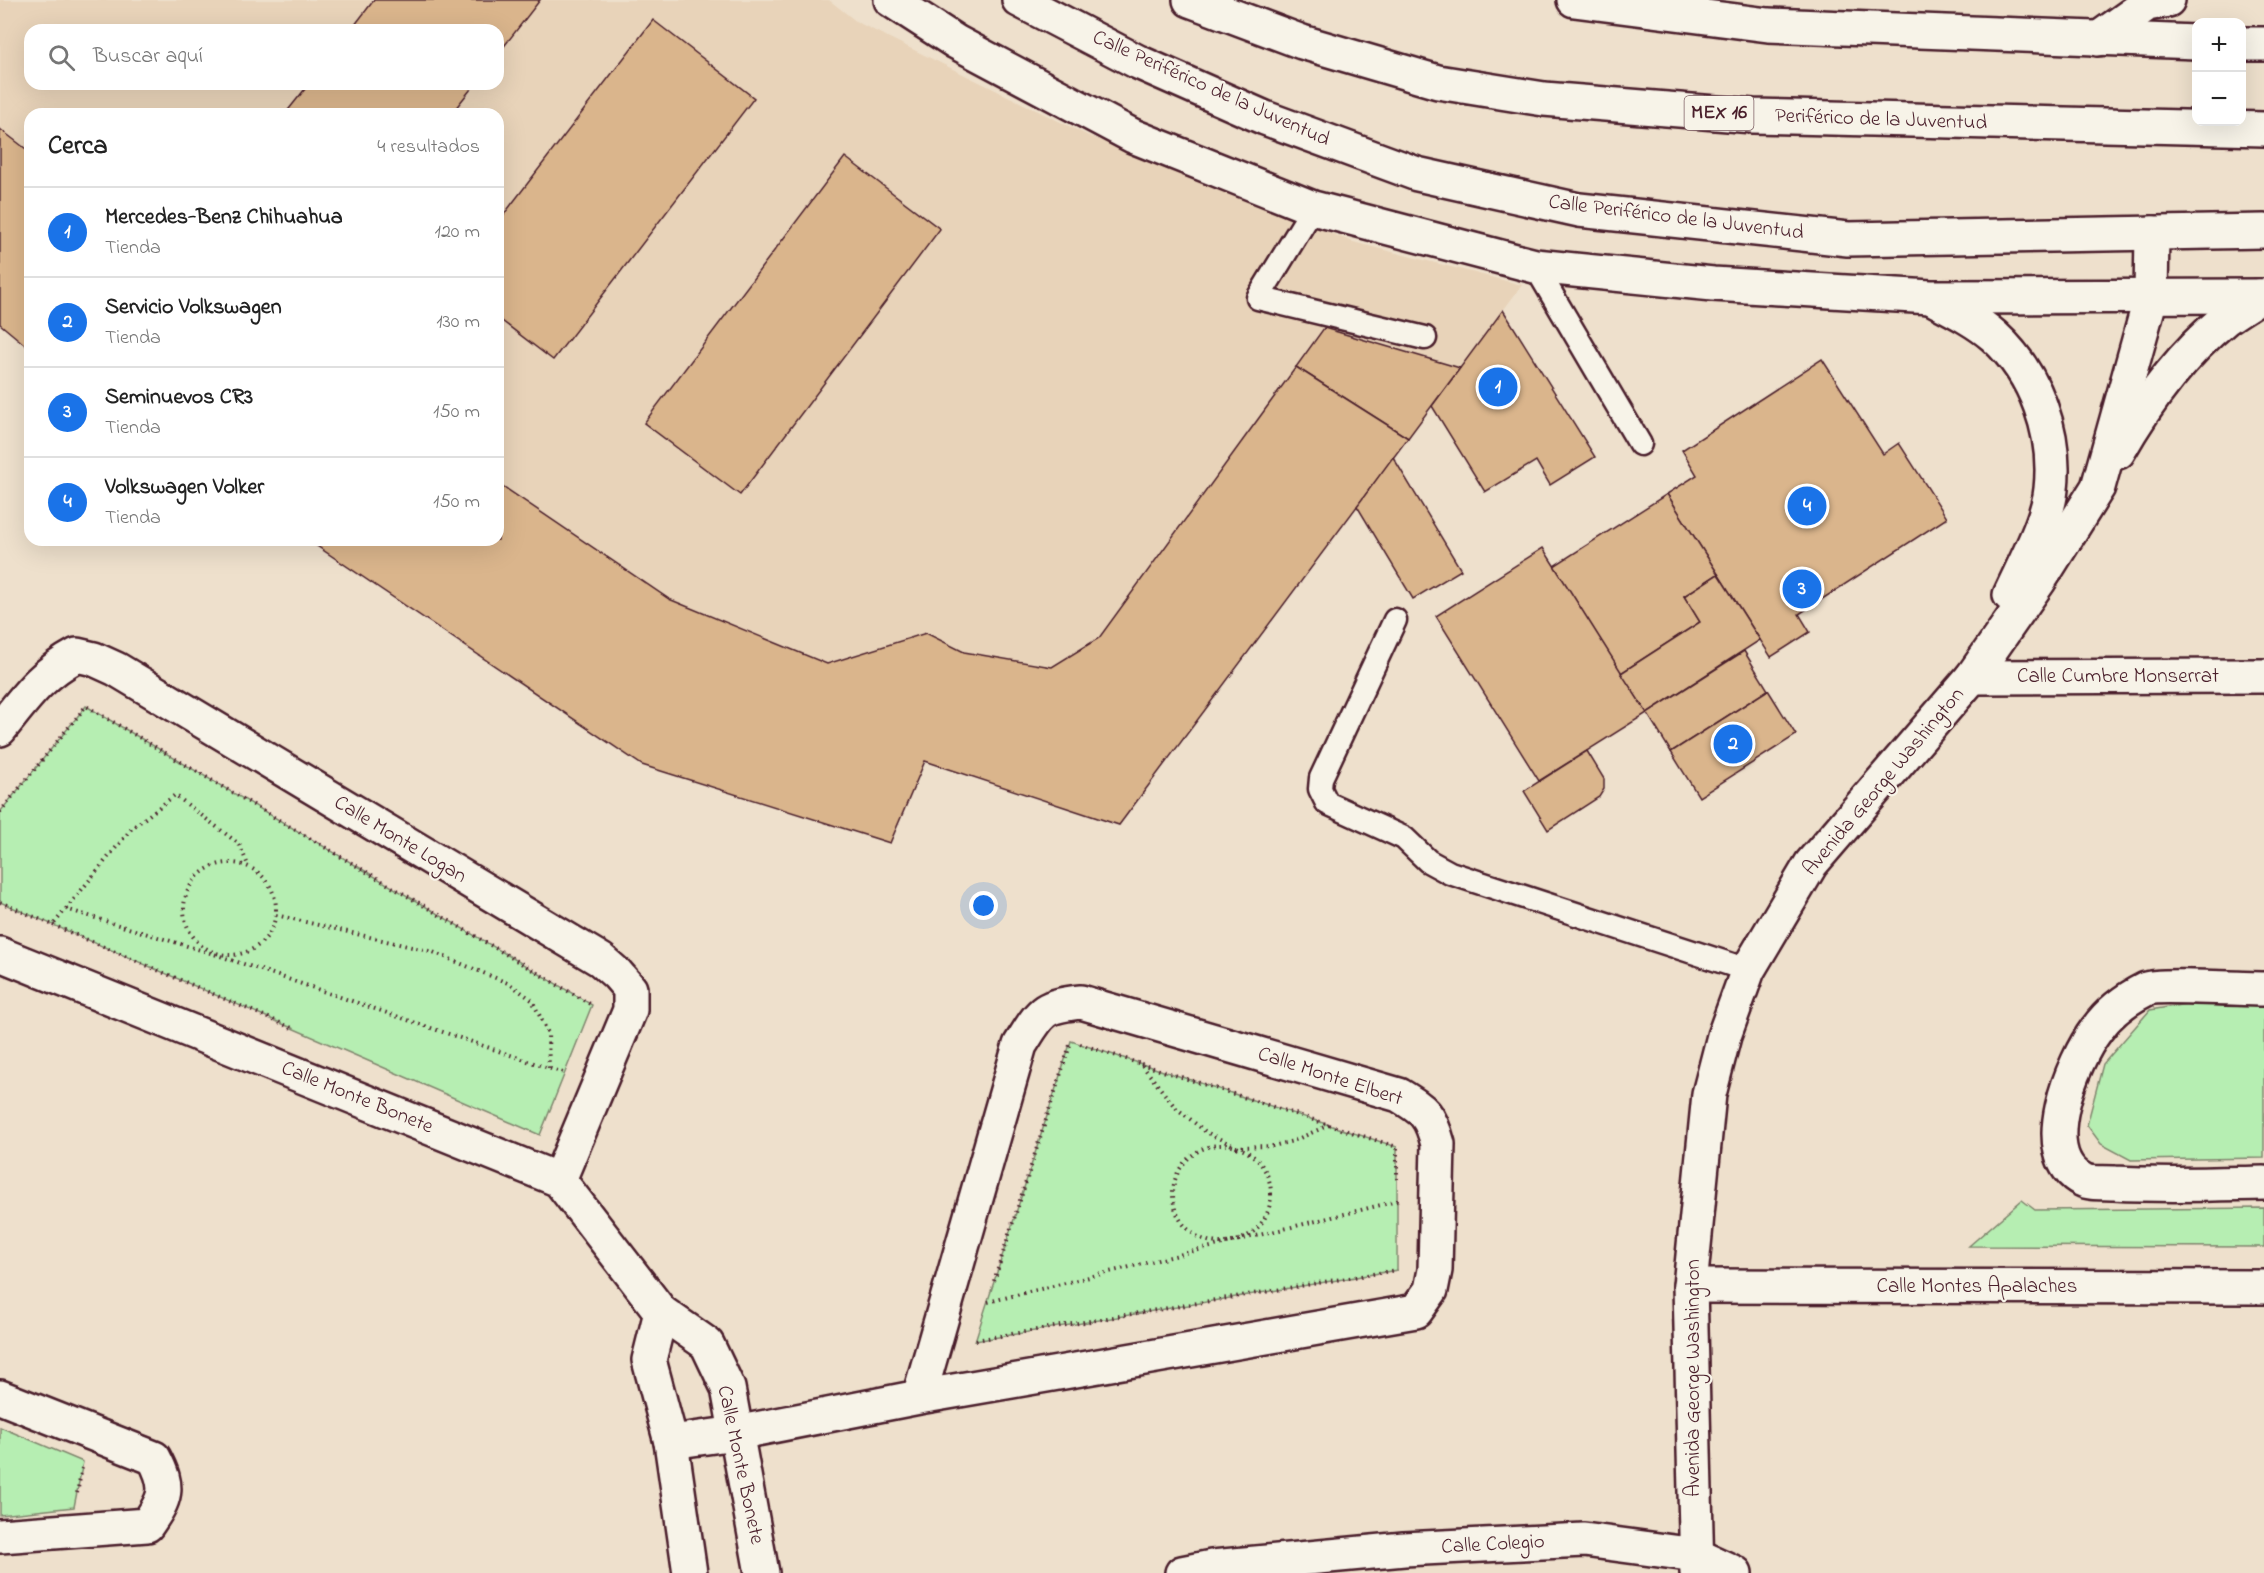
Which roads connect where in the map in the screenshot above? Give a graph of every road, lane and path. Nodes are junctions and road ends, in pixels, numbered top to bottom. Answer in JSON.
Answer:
{"nodes":[{"id":1,"x":891,"y":0,"type":"edge"},
{"id":2,"x":1019,"y":0,"type":"edge"},
{"id":3,"x":1190,"y":0,"type":"edge"},
{"id":4,"x":1574,"y":0,"type":"edge"},
{"id":5,"x":2168,"y":0,"type":"edge"},
{"id":6,"x":2098,"y":39,"type":"junction"},
{"id":7,"x":2192,"y":42,"type":"edge"},
{"id":8,"x":2246,"y":44,"type":"edge"},
{"id":9,"x":2264,"y":44,"type":"edge"},
{"id":10,"x":2264,"y":129,"type":"edge"},
{"id":11,"x":1313,"y":208,"type":"junction"},
{"id":12,"x":2264,"y":231,"type":"edge"},
{"id":13,"x":2152,"y":233,"type":"junction"},
{"id":14,"x":1535,"y":266,"type":"junction"},
{"id":15,"x":2262,"y":296,"type":"edge"},
{"id":16,"x":1931,"y":297,"type":"junction"},
{"id":17,"x":2151,"y":297,"type":"junction"},
{"id":18,"x":1425,"y":338,"type":"dead end"},
{"id":19,"x":1640,"y":444,"type":"dead end"},
{"id":20,"x":2098,"y":487,"type":"junction"},
{"id":21,"x":1395,"y":621,"type":"dead end"},
{"id":22,"x":2264,"y":676,"type":"edge"},
{"id":23,"x":1972,"y":677,"type":"junction"},
{"id":24,"x":0,"y":729,"type":"edge"},
{"id":25,"x":0,"y":812,"type":"edge"},
{"id":26,"x":248,"y":866,"type":"junction"},
{"id":27,"x":0,"y":902,"type":"edge"},
{"id":28,"x":66,"y":909,"type":"junction"},
{"id":29,"x":276,"y":915,"type":"junction"},
{"id":30,"x":53,"y":925,"type":"junction"},
{"id":31,"x":0,"y":954,"type":"edge"},
{"id":32,"x":217,"y":955,"type":"junction"},
{"id":33,"x":1748,"y":970,"type":"junction"},
{"id":34,"x":2264,"y":989,"type":"edge"},
{"id":35,"x":588,"y":1015,"type":"dead end"},
{"id":36,"x":302,"y":1032,"type":"dead end"},
{"id":37,"x":568,"y":1064,"type":"dead end"},
{"id":38,"x":1141,"y":1064,"type":"junction"},
{"id":39,"x":549,"y":1069,"type":"junction"},
{"id":40,"x":564,"y":1074,"type":"junction"},
{"id":41,"x":560,"y":1084,"type":"dead end"},
{"id":42,"x":1329,"y":1125,"type":"junction"},
{"id":43,"x":1236,"y":1147,"type":"junction"},
{"id":44,"x":559,"y":1180,"type":"junction"},
{"id":45,"x":2264,"y":1183,"type":"edge"},
{"id":46,"x":1397,"y":1201,"type":"junction"},
{"id":47,"x":1397,"y":1212,"type":"dead end"},
{"id":48,"x":1397,"y":1258,"type":"dead end"},
{"id":49,"x":1690,"y":1286,"type":"junction"},
{"id":50,"x":2264,"y":1287,"type":"edge"},
{"id":51,"x":988,"y":1302,"type":"junction"},
{"id":52,"x":661,"y":1312,"type":"junction"},
{"id":53,"x":985,"y":1312,"type":"dead end"},
{"id":54,"x":978,"y":1331,"type":"dead end"},
{"id":55,"x":918,"y":1396,"type":"junction"},
{"id":56,"x":0,"y":1397,"type":"edge"},
{"id":57,"x":736,"y":1433,"type":"junction"},
{"id":58,"x":671,"y":1442,"type":"junction"},
{"id":59,"x":0,"y":1536,"type":"edge"},
{"id":60,"x":1696,"y":1564,"type":"edge"},
{"id":61,"x":690,"y":1573,"type":"edge"},
{"id":62,"x":762,"y":1573,"type":"edge"},
{"id":63,"x":1182,"y":1573,"type":"edge"},
{"id":64,"x":1736,"y":1573,"type":"edge"}],
"edges":[{"from":1,"to":11,"type":"main road"},
{"from":2,"to":13,"type":"main road","name":"Calle Periférico de la Juventud"},
{"from":3,"to":10,"type":"main road","name":"Periférico de la Juventud","number":"MEX 16"},
{"from":4,"to":6,"type":"main road"},
{"from":5,"to":6,"type":"main road"},
{"from":6,"to":7,"type":"main road"},
{"from":8,"to":9,"type":"main road"},
{"from":11,"to":14,"type":"main road"},
{"from":11,"to":18,"type":"lane"},
{"from":12,"to":13,"type":"main road","name":"Calle Periférico de la Juventud"},
{"from":13,"to":17,"type":"main road","name":"Avenida George Washington"},
{"from":14,"to":16,"type":"main road"},
{"from":14,"to":19,"type":"lane"},
{"from":15,"to":17,"type":"main road"},
{"from":15,"to":20,"type":"main road"},
{"from":16,"to":17,"type":"main road"},
{"from":16,"to":23,"type":"main road"},
{"from":17,"to":20,"type":"main road","name":"Avenida George Washington"},
{"from":20,"to":23,"type":"main road","name":"Avenida George Washington"},
{"from":21,"to":33,"type":"lane"},
{"from":22,"to":23,"type":"main road","name":"Calle Cumbre Monserrat"},
{"from":23,"to":33,"type":"main road","name":"Avenida George Washington"},
{"from":24,"to":44,"type":"main road","name":"Calle Monte Logan"},
{"from":25,"to":35,"type":"path"},
{"from":26,"to":28,"type":"path"},
{"from":26,"to":29,"type":"path"},
{"from":26,"to":32,"type":"path"},
{"from":27,"to":30,"type":"path"},
{"from":28,"to":30,"type":"path"},
{"from":28,"to":32,"type":"path"},
{"from":29,"to":32,"type":"path"},
{"from":29,"to":39,"type":"path"},
{"from":30,"to":36,"type":"path"},
{"from":31,"to":44,"type":"main road","name":"Calle Monte Bonete"},
{"from":32,"to":39,"type":"path"},
{"from":33,"to":49,"type":"main road","name":"Avenida George Washington"},
{"from":34,"to":45,"type":"main road"},
{"from":37,"to":40,"type":"path"},
{"from":38,"to":42,"type":"path"},
{"from":38,"to":43,"type":"path"},
{"from":38,"to":51,"type":"path"},
{"from":39,"to":40,"type":"path"},
{"from":40,"to":41,"type":"path"},
{"from":42,"to":43,"type":"path"},
{"from":42,"to":46,"type":"path"},
{"from":43,"to":43,"type":"path"},
{"from":44,"to":52,"type":"main road","name":"Calle Monte Bonete"},
{"from":46,"to":47,"type":"path"},
{"from":46,"to":51,"type":"path"},
{"from":48,"to":54,"type":"path"},
{"from":49,"to":50,"type":"main road","name":"Calle Montes Apalaches"},
{"from":49,"to":60,"type":"main road","name":"Avenida George Washington"},
{"from":51,"to":53,"type":"path"},
{"from":52,"to":57,"type":"main road","name":"Calle Monte Bonete"},
{"from":52,"to":58,"type":"main road"},
{"from":55,"to":55,"type":"main road","name":"Calle Monte Elbert"},
{"from":55,"to":57,"type":"main road","name":"Calle Monte Elbert"},
{"from":56,"to":59,"type":"main road"},
{"from":57,"to":58,"type":"main road","name":"Calle Monte Elbert"},
{"from":57,"to":62,"type":"main road","name":"Calle Monte Bonete"},
{"from":58,"to":61,"type":"main road"},
{"from":60,"to":63,"type":"main road","name":"Calle Colegio"},
{"from":60,"to":64,"type":"main road","name":"Calle Colegio"}]}
